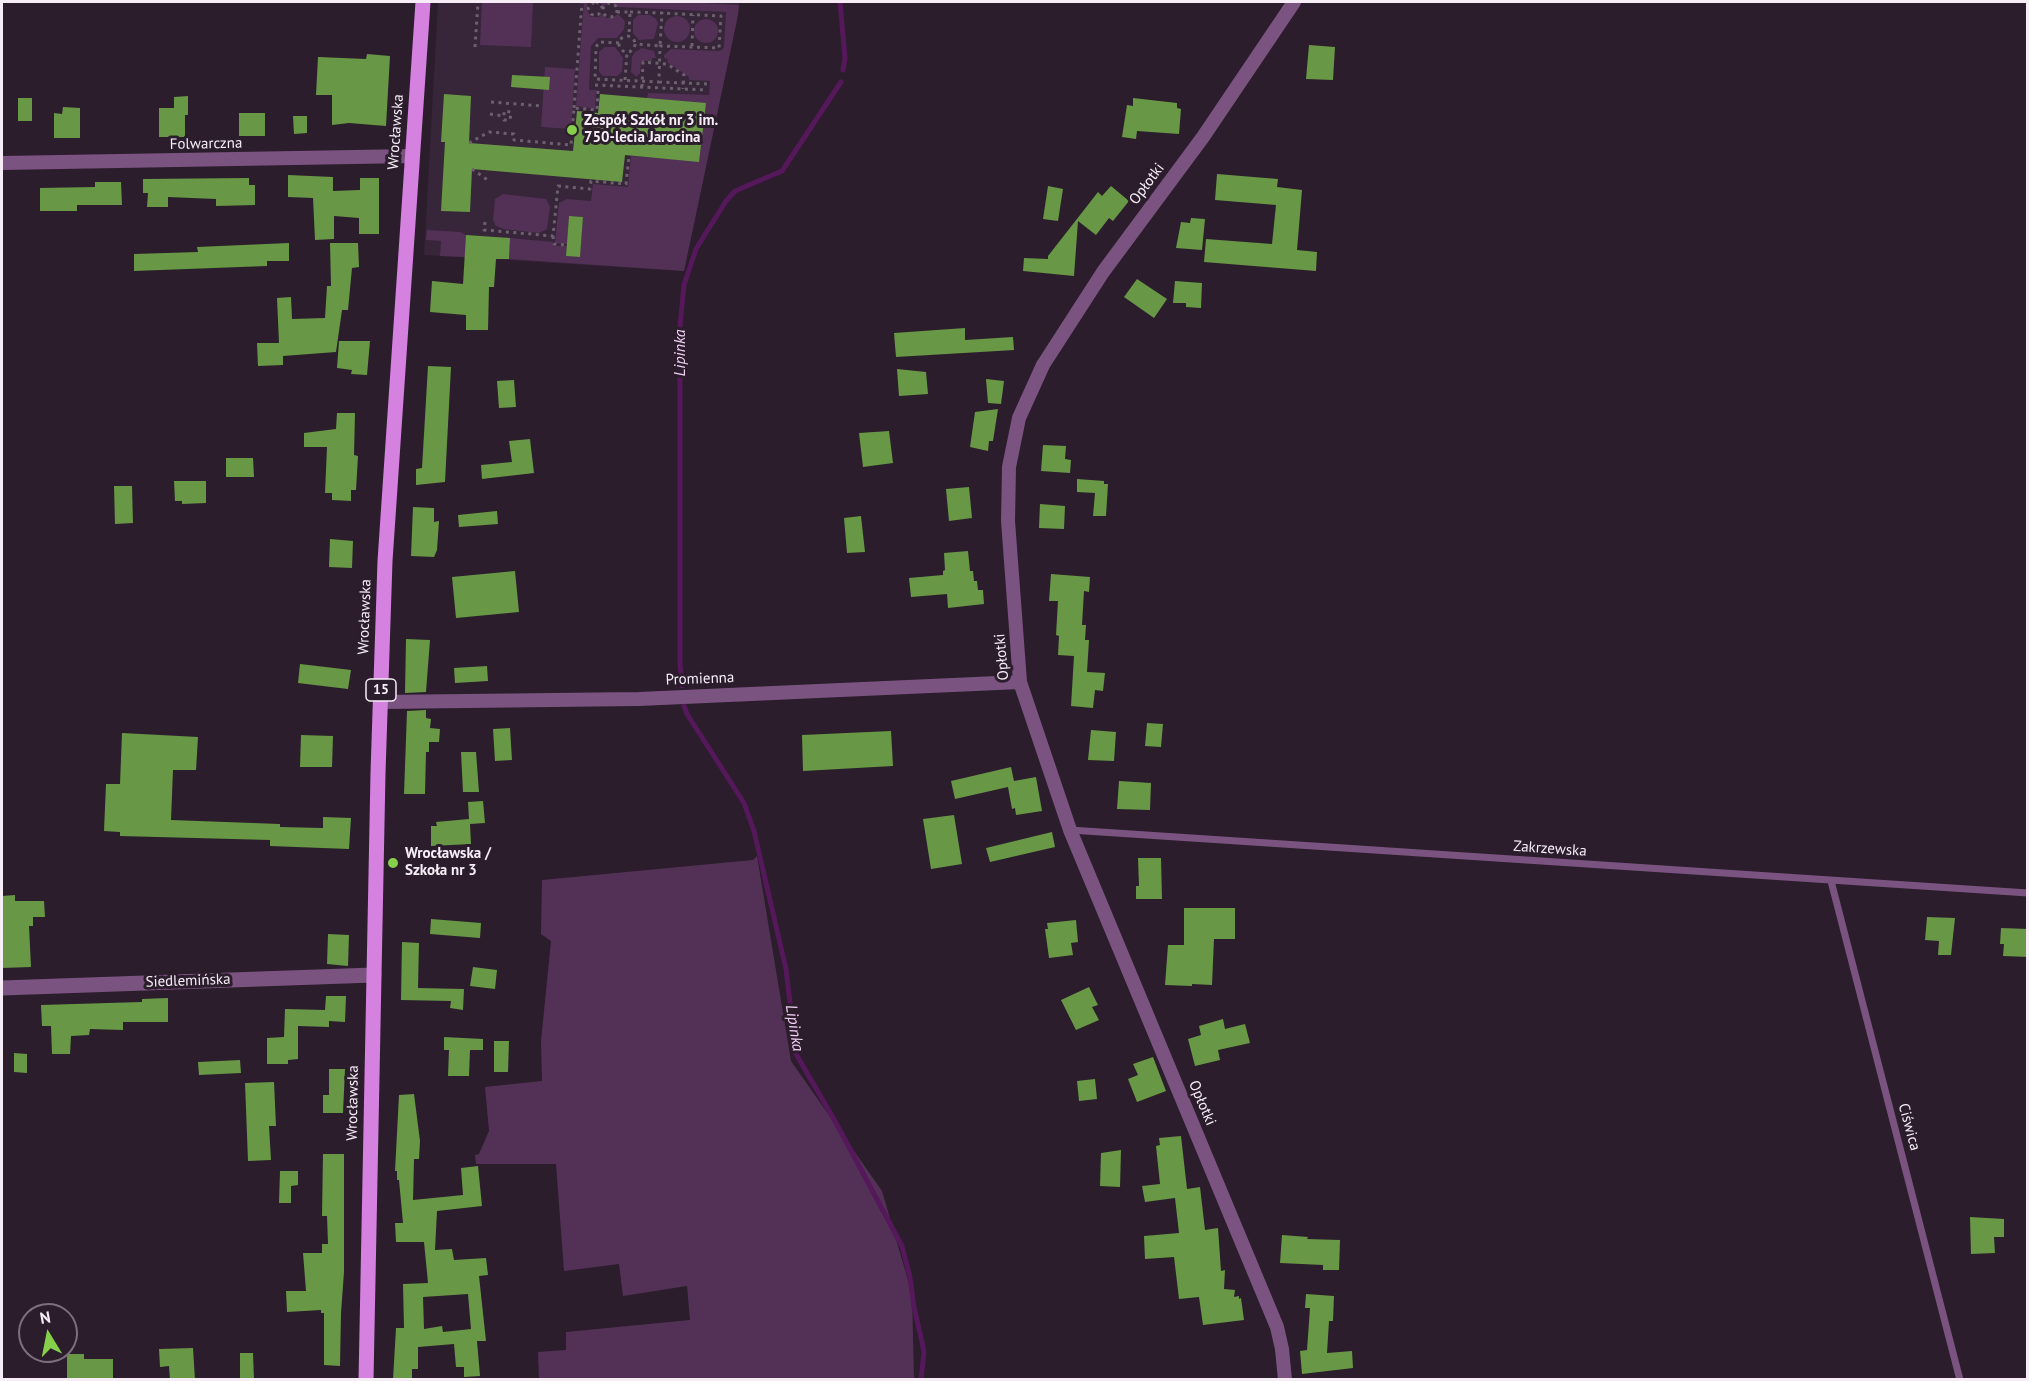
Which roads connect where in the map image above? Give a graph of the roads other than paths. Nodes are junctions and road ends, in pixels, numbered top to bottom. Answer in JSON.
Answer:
{"nodes":[{"id":1,"x":423,"y":2,"type":"edge"},
{"id":2,"x":1294,"y":2,"type":"edge"},
{"id":3,"x":412,"y":156,"type":"junction"},
{"id":4,"x":2,"y":163,"type":"edge"},
{"id":5,"x":1020,"y":682,"type":"junction"},
{"id":6,"x":380,"y":702,"type":"junction"},
{"id":7,"x":1070,"y":830,"type":"junction"},
{"id":8,"x":1831,"y":881,"type":"junction"},
{"id":9,"x":2028,"y":893,"type":"edge"},
{"id":10,"x":374,"y":975,"type":"junction"},
{"id":11,"x":2,"y":988,"type":"edge"},
{"id":12,"x":366,"y":1380,"type":"edge"},
{"id":13,"x":1285,"y":1380,"type":"edge"},
{"id":14,"x":1960,"y":1380,"type":"edge"}],
"edges":[{"from":1,"to":3,"type":"main road","name":"Wrocławska","number":"15"},
{"from":2,"to":5,"type":"street","name":"Opłotki"},
{"from":3,"to":4,"type":"street","name":"Folwarczna"},
{"from":3,"to":6,"type":"main road","name":"Wrocławska","number":"15"},
{"from":5,"to":6,"type":"street","name":"Promienna"},
{"from":5,"to":7,"type":"street","name":"Opłotki"},
{"from":6,"to":10,"type":"main road","name":"Wrocławska","number":"15"},
{"from":7,"to":8,"type":"lane","name":"Zakrzewska"},
{"from":7,"to":13,"type":"street","name":"Opłotki"},
{"from":8,"to":9,"type":"lane","name":"Zakrzewska"},
{"from":8,"to":14,"type":"lane","name":"Ciświca"},
{"from":10,"to":11,"type":"street","name":"Siedlemińska"},
{"from":10,"to":12,"type":"main road","name":"Wrocławska","number":"15"}]}
